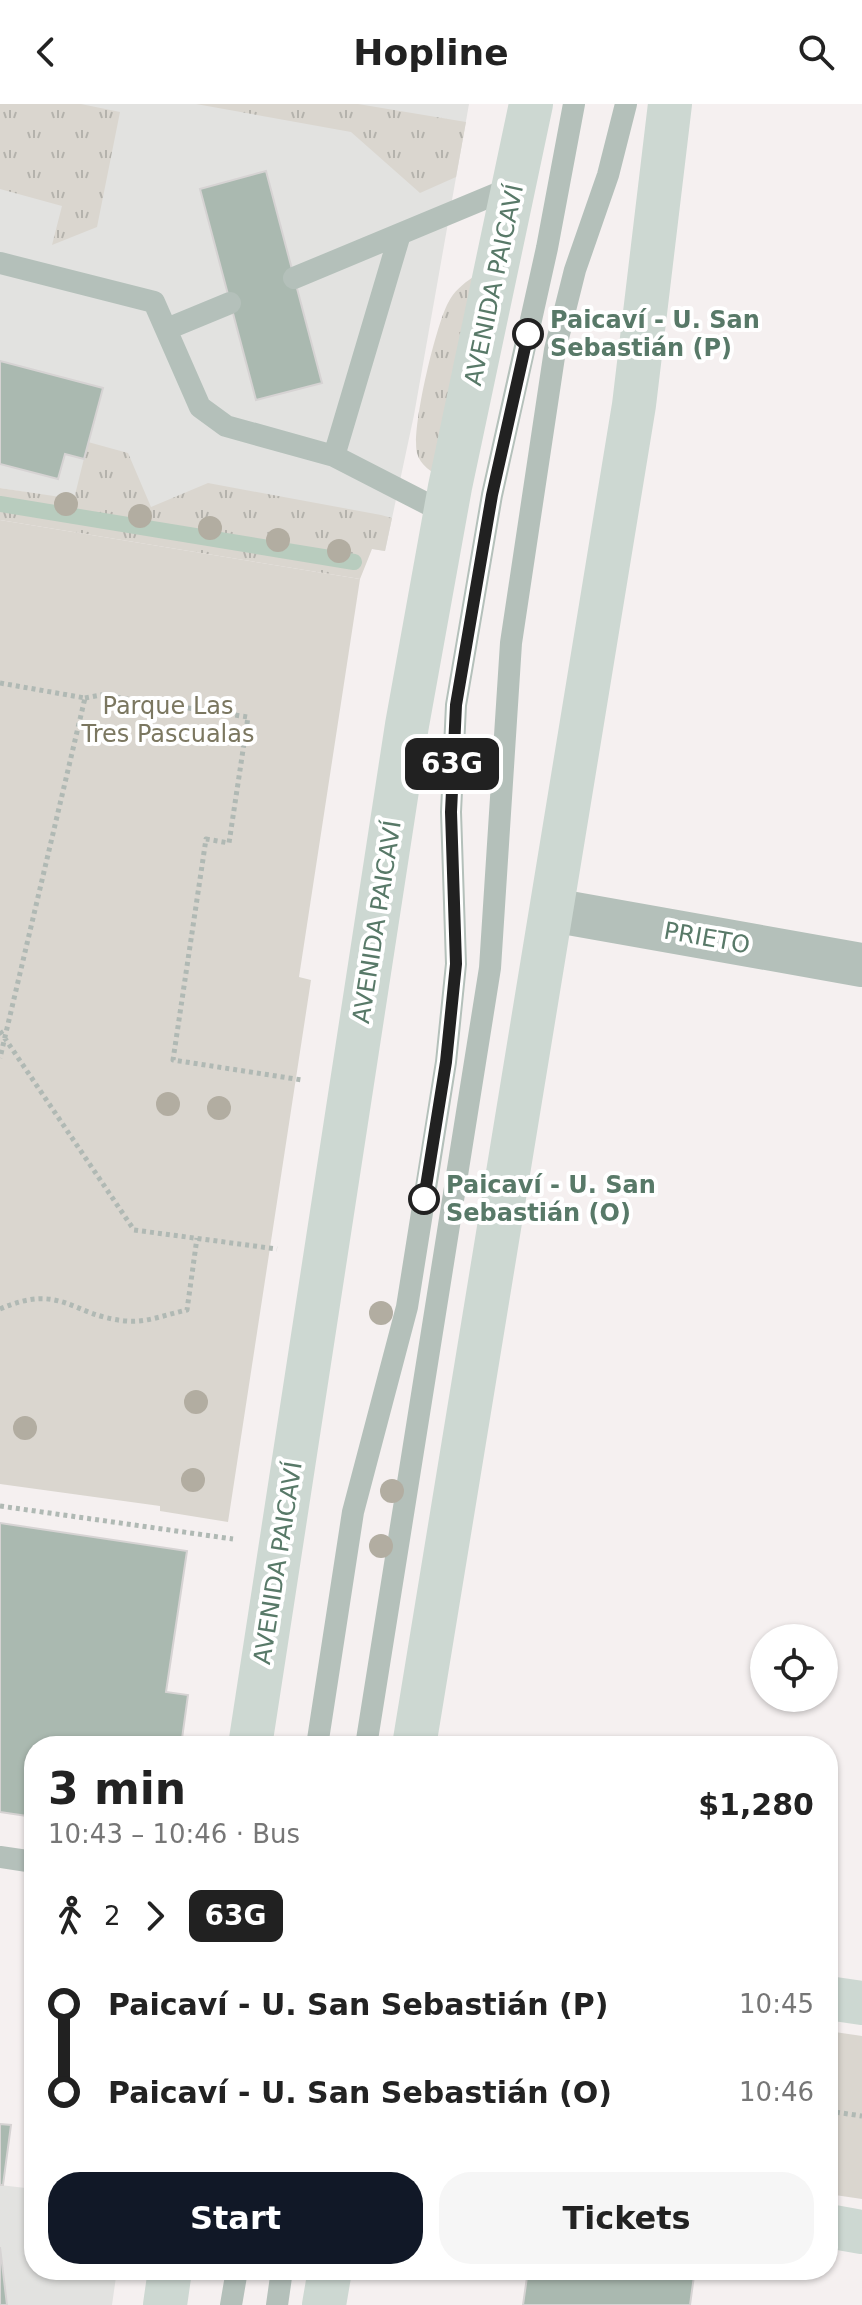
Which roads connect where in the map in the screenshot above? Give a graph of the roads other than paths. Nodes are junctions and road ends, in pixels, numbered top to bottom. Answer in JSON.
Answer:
{"nodes":[{"id":1,"x":531,"y":104,"type":"edge"},
{"id":2,"x":574,"y":104,"type":"edge"},
{"id":3,"x":626,"y":104,"type":"edge"},
{"id":4,"x":670,"y":104,"type":"edge"},
{"id":5,"x":516,"y":185,"type":"junction"},
{"id":6,"x":400,"y":234,"type":"junction"},
{"id":7,"x":0,"y":263,"type":"edge"},
{"id":8,"x":294,"y":278,"type":"dead end"},
{"id":9,"x":230,"y":303,"type":"dead end"},
{"id":10,"x":167,"y":329,"type":"junction"},
{"id":11,"x":334,"y":456,"type":"junction"},
{"id":12,"x":445,"y":513,"type":"junction"},
{"id":13,"x":552,"y":910,"type":"junction"},
{"id":14,"x":862,"y":965,"type":"edge"},
{"id":15,"x":252,"y":1736,"type":"edge"},
{"id":16,"x":319,"y":1736,"type":"edge"},
{"id":17,"x":368,"y":1736,"type":"edge"},
{"id":18,"x":416,"y":1736,"type":"edge"},
{"id":19,"x":0,"y":1857,"type":"edge"},
{"id":20,"x":24,"y":1861,"type":"edge"},
{"id":21,"x":838,"y":1999,"type":"edge"},
{"id":22,"x":862,"y":2003,"type":"edge"},
{"id":23,"x":838,"y":2228,"type":"edge"},
{"id":24,"x":862,"y":2232,"type":"edge"},
{"id":25,"x":169,"y":2280,"type":"edge"},
{"id":26,"x":235,"y":2280,"type":"edge"},
{"id":27,"x":281,"y":2280,"type":"edge"},
{"id":28,"x":328,"y":2280,"type":"edge"},
{"id":29,"x":165,"y":2305,"type":"edge"},
{"id":30,"x":231,"y":2305,"type":"edge"},
{"id":31,"x":277,"y":2305,"type":"edge"},
{"id":32,"x":324,"y":2305,"type":"edge"}],
"edges":[{"from":1,"to":5,"type":"main road","name":"AVENIDA PAICAVÍ"},
{"from":2,"to":16,"type":"lane"},
{"from":3,"to":17,"type":"lane"},
{"from":4,"to":13,"type":"main road"},
{"from":5,"to":6,"type":"lane"},
{"from":5,"to":12,"type":"main road","name":"AVENIDA PAICAVÍ"},
{"from":6,"to":8,"type":"lane"},
{"from":6,"to":11,"type":"lane"},
{"from":7,"to":10,"type":"lane"},
{"from":9,"to":10,"type":"lane"},
{"from":10,"to":11,"type":"lane"},
{"from":11,"to":12,"type":"lane"},
{"from":12,"to":15,"type":"main road","name":"AVENIDA PAICAVÍ"},
{"from":13,"to":14,"type":"street","name":"PRIETO"},
{"from":13,"to":18,"type":"main road"},
{"from":19,"to":20,"type":"lane"},
{"from":21,"to":22,"type":"main road"},
{"from":23,"to":24,"type":"main road"},
{"from":25,"to":29,"type":"main road"},
{"from":26,"to":30,"type":"lane"},
{"from":27,"to":31,"type":"lane"},
{"from":28,"to":32,"type":"main road"}]}
